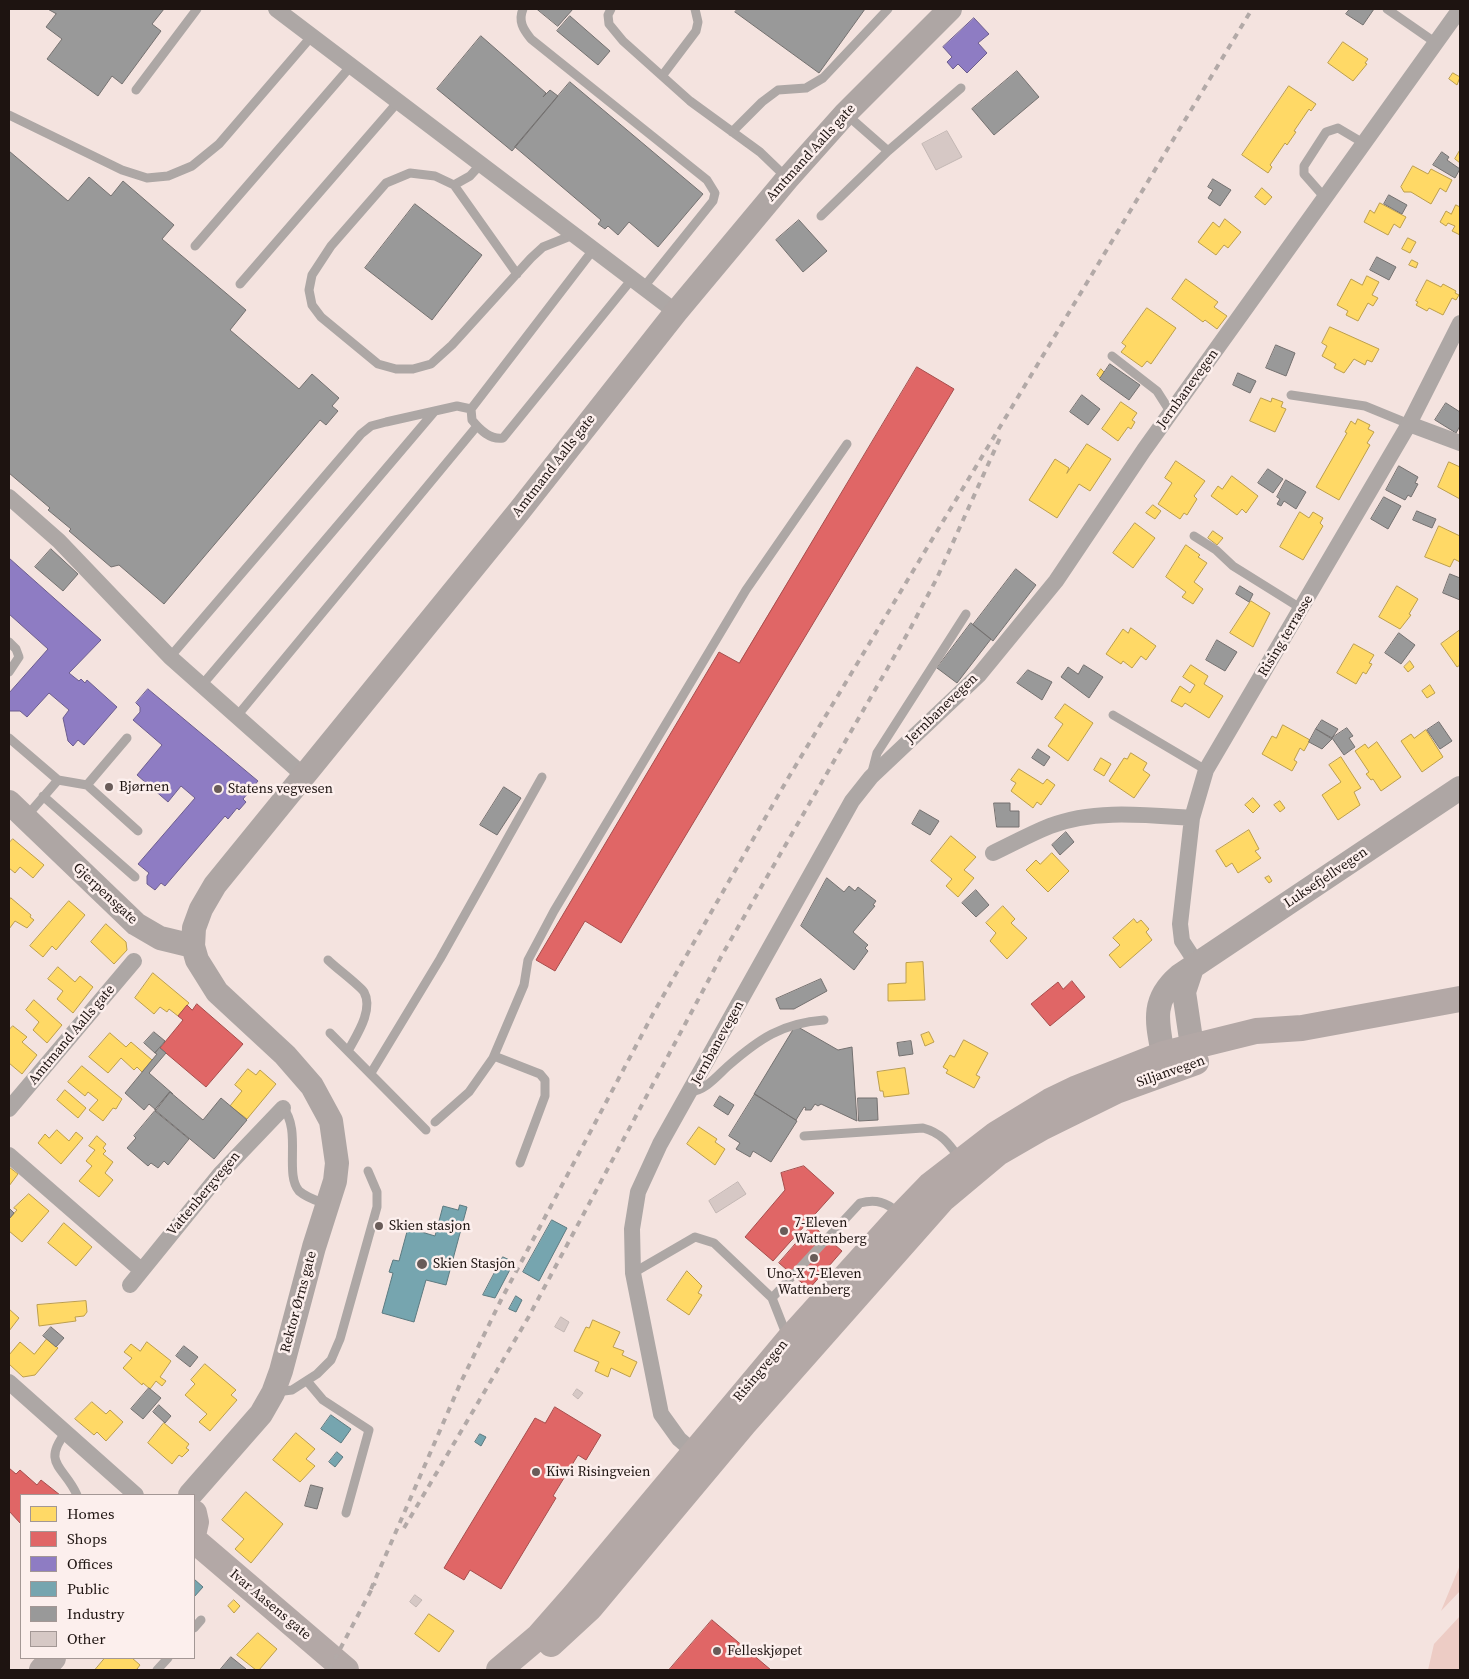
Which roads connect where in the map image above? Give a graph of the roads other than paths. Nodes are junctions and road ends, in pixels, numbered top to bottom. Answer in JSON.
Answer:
{"nodes":[{"id":1,"x":197,"y":9,"type":"edge"},
{"id":2,"x":276,"y":9,"type":"edge"},
{"id":3,"x":523,"y":9,"type":"edge"},
{"id":4,"x":611,"y":9,"type":"edge"},
{"id":5,"x":695,"y":9,"type":"edge"},
{"id":6,"x":888,"y":9,"type":"edge"},
{"id":7,"x":950,"y":9,"type":"edge"},
{"id":8,"x":1387,"y":9,"type":"edge"},
{"id":9,"x":1460,"y":9,"type":"edge"},
{"id":10,"x":311,"y":37,"type":"junction"},
{"id":11,"x":1436,"y":43,"type":"junction"},
{"id":12,"x":350,"y":67,"type":"junction"},
{"id":13,"x":662,"y":76,"type":"junction"},
{"id":14,"x":961,"y":88,"type":"dead end"},
{"id":15,"x":136,"y":90,"type":"dead end"},
{"id":16,"x":397,"y":102,"type":"junction"},
{"id":17,"x":845,"y":114,"type":"junction"},
{"id":18,"x":9,"y":115,"type":"edge"},
{"id":19,"x":732,"y":132,"type":"junction"},
{"id":20,"x":1365,"y":144,"type":"junction"},
{"id":21,"x":888,"y":151,"type":"junction"},
{"id":22,"x":480,"y":165,"type":"junction"},
{"id":23,"x":787,"y":178,"type":"junction"},
{"id":24,"x":454,"y":185,"type":"junction"},
{"id":25,"x":1326,"y":199,"type":"junction"},
{"id":26,"x":821,"y":216,"type":"dead end"},
{"id":27,"x":573,"y":235,"type":"junction"},
{"id":28,"x":195,"y":246,"type":"dead end"},
{"id":29,"x":593,"y":250,"type":"junction"},
{"id":30,"x":517,"y":274,"type":"junction"},
{"id":31,"x":240,"y":284,"type":"dead end"},
{"id":32,"x":637,"y":284,"type":"junction"},
{"id":33,"x":676,"y":312,"type":"junction"},
{"id":34,"x":1460,"y":323,"type":"edge"},
{"id":35,"x":1112,"y":356,"type":"dead end"},
{"id":36,"x":1291,"y":395,"type":"dead end"},
{"id":37,"x":471,"y":409,"type":"junction"},
{"id":38,"x":434,"y":412,"type":"junction"},
{"id":39,"x":1171,"y":413,"type":"junction"},
{"id":40,"x":1409,"y":424,"type":"junction"},
{"id":41,"x":477,"y":426,"type":"junction"},
{"id":42,"x":1460,"y":443,"type":"edge"},
{"id":43,"x":847,"y":444,"type":"dead end"},
{"id":44,"x":9,"y":497,"type":"edge"},
{"id":45,"x":1194,"y":536,"type":"dead end"},
{"id":46,"x":1302,"y":609,"type":"junction"},
{"id":47,"x":966,"y":614,"type":"dead end"},
{"id":48,"x":9,"y":642,"type":"edge"},
{"id":49,"x":170,"y":657,"type":"junction"},
{"id":50,"x":9,"y":672,"type":"edge"},
{"id":51,"x":202,"y":685,"type":"junction"},
{"id":52,"x":237,"y":716,"type":"junction"},
{"id":53,"x":1113,"y":716,"type":"dead end"},
{"id":54,"x":9,"y":738,"type":"edge"},
{"id":55,"x":127,"y":738,"type":"dead end"},
{"id":56,"x":1206,"y":770,"type":"junction"},
{"id":57,"x":303,"y":775,"type":"junction"},
{"id":58,"x":542,"y":777,"type":"dead end"},
{"id":59,"x":871,"y":777,"type":"junction"},
{"id":60,"x":58,"y":780,"type":"junction"},
{"id":61,"x":87,"y":785,"type":"junction"},
{"id":62,"x":1460,"y":788,"type":"edge"},
{"id":63,"x":43,"y":796,"type":"junction"},
{"id":64,"x":13,"y":807,"type":"edge"},
{"id":65,"x":1192,"y":818,"type":"junction"},
{"id":66,"x":138,"y":831,"type":"dead end"},
{"id":67,"x":994,"y":853,"type":"dead end"},
{"id":68,"x":135,"y":877,"type":"dead end"},
{"id":69,"x":193,"y":946,"type":"junction"},
{"id":70,"x":328,"y":960,"type":"dead end"},
{"id":71,"x":134,"y":961,"type":"dead end"},
{"id":72,"x":1194,"y":966,"type":"junction"},
{"id":73,"x":1460,"y":999,"type":"edge"},
{"id":74,"x":824,"y":1020,"type":"dead end"},
{"id":75,"x":330,"y":1033,"type":"dead end"},
{"id":76,"x":348,"y":1051,"type":"junction"},
{"id":77,"x":494,"y":1056,"type":"junction"},
{"id":78,"x":1179,"y":1056,"type":"junction"},
{"id":79,"x":371,"y":1073,"type":"junction"},
{"id":80,"x":690,"y":1092,"type":"junction"},
{"id":81,"x":1050,"y":1101,"type":"joint"},
{"id":82,"x":283,"y":1108,"type":"joint"},
{"id":83,"x":9,"y":1109,"type":"edge"},
{"id":84,"x":435,"y":1122,"type":"dead end"},
{"id":85,"x":1043,"y":1127,"type":"joint"},
{"id":86,"x":426,"y":1130,"type":"dead end"},
{"id":87,"x":804,"y":1136,"type":"dead end"},
{"id":88,"x":9,"y":1156,"type":"edge"},
{"id":89,"x":520,"y":1163,"type":"dead end"},
{"id":90,"x":966,"y":1168,"type":"junction"},
{"id":91,"x":368,"y":1171,"type":"dead end"},
{"id":92,"x":328,"y":1205,"type":"junction"},
{"id":93,"x":908,"y":1222,"type":"junction"},
{"id":94,"x":141,"y":1270,"type":"junction"},
{"id":95,"x":633,"y":1273,"type":"junction"},
{"id":96,"x":130,"y":1285,"type":"dead end"},
{"id":97,"x":772,"y":1298,"type":"junction"},
{"id":98,"x":797,"y":1347,"type":"junction"},
{"id":99,"x":307,"y":1380,"type":"junction"},
{"id":100,"x":9,"y":1382,"type":"edge"},
{"id":101,"x":273,"y":1393,"type":"junction"},
{"id":102,"x":66,"y":1432,"type":"junction"},
{"id":103,"x":702,"y":1458,"type":"junction"},
{"id":104,"x":76,"y":1494,"type":"edge"},
{"id":105,"x":135,"y":1494,"type":"edge"},
{"id":106,"x":191,"y":1494,"type":"edge"},
{"id":107,"x":346,"y":1512,"type":"dead end"},
{"id":108,"x":195,"y":1541,"type":"edge"},
{"id":109,"x":201,"y":1620,"type":"dead end"},
{"id":110,"x":195,"y":1627,"type":"edge"},
{"id":111,"x":52,"y":1659,"type":"edge"},
{"id":112,"x":167,"y":1659,"type":"edge"},
{"id":113,"x":42,"y":1670,"type":"edge"},
{"id":114,"x":157,"y":1670,"type":"edge"},
{"id":115,"x":346,"y":1670,"type":"edge"},
{"id":116,"x":499,"y":1670,"type":"edge"},
{"id":117,"x":516,"y":1670,"type":"edge"}],
"edges":[{"from":1,"to":15,"type":"lane"},
{"from":2,"to":10,"type":"street"},
{"from":3,"to":32,"type":"lane"},
{"from":4,"to":13,"type":"lane"},
{"from":5,"to":13,"type":"lane"},
{"from":6,"to":19,"type":"lane"},
{"from":7,"to":17,"type":"main road","name":"Amtmand Aalls gate"},
{"from":8,"to":11,"type":"lane"},
{"from":9,"to":11,"type":"street","name":"Jernbanevegen"},
{"from":10,"to":12,"type":"street"},
{"from":10,"to":18,"type":"lane"},
{"from":11,"to":20,"type":"street","name":"Jernbanevegen"},
{"from":12,"to":16,"type":"street"},
{"from":12,"to":28,"type":"lane"},
{"from":13,"to":19,"type":"lane"},
{"from":14,"to":21,"type":"lane"},
{"from":16,"to":22,"type":"street"},
{"from":16,"to":31,"type":"lane"},
{"from":17,"to":21,"type":"lane"},
{"from":17,"to":23,"type":"main road","name":"Amtmand Aalls gate"},
{"from":19,"to":23,"type":"lane"},
{"from":20,"to":25,"type":"street","name":"Jernbanevegen"},
{"from":20,"to":25,"type":"lane"},
{"from":21,"to":26,"type":"lane"},
{"from":22,"to":24,"type":"lane"},
{"from":22,"to":27,"type":"street"},
{"from":23,"to":33,"type":"main road","name":"Amtmand Aalls gate"},
{"from":24,"to":30,"type":"lane"},
{"from":24,"to":30,"type":"lane"},
{"from":25,"to":39,"type":"street","name":"Jernbanevegen"},
{"from":27,"to":29,"type":"street"},
{"from":27,"to":30,"type":"lane"},
{"from":29,"to":32,"type":"street"},
{"from":29,"to":37,"type":"lane"},
{"from":32,"to":33,"type":"street"},
{"from":32,"to":41,"type":"lane"},
{"from":33,"to":57,"type":"main road","name":"Amtmand Aalls gate"},
{"from":34,"to":40,"type":"street","name":"Rising terrasse"},
{"from":35,"to":39,"type":"lane"},
{"from":36,"to":40,"type":"lane"},
{"from":37,"to":38,"type":"lane"},
{"from":37,"to":41,"type":"lane"},
{"from":38,"to":49,"type":"lane"},
{"from":38,"to":51,"type":"lane"},
{"from":39,"to":59,"type":"street","name":"Jernbanevegen"},
{"from":40,"to":42,"type":"street"},
{"from":40,"to":46,"type":"street","name":"Rising terrasse"},
{"from":41,"to":52,"type":"lane"},
{"from":43,"to":77,"type":"lane"},
{"from":44,"to":49,"type":"street"},
{"from":45,"to":46,"type":"lane"},
{"from":46,"to":56,"type":"street","name":"Rising terrasse"},
{"from":47,"to":59,"type":"lane"},
{"from":48,"to":50,"type":"lane"},
{"from":49,"to":51,"type":"street"},
{"from":51,"to":52,"type":"street"},
{"from":52,"to":57,"type":"street"},
{"from":53,"to":56,"type":"lane"},
{"from":54,"to":60,"type":"lane"},
{"from":55,"to":61,"type":"lane"},
{"from":56,"to":65,"type":"street","name":"Rising terrasse"},
{"from":57,"to":69,"type":"main road","name":"Amtmand Aalls gate"},
{"from":58,"to":79,"type":"lane"},
{"from":59,"to":80,"type":"street","name":"Jernbanevegen"},
{"from":60,"to":61,"type":"lane"},
{"from":60,"to":63,"type":"lane","name":"Gjerpensgate"},
{"from":61,"to":66,"type":"lane"},
{"from":62,"to":72,"type":"main road","name":"Luksefjellvegen"},
{"from":63,"to":64,"type":"lane","name":"Gjerpensgate"},
{"from":63,"to":68,"type":"lane"},
{"from":64,"to":69,"type":"main road","name":"Gjerpensgate"},
{"from":65,"to":67,"type":"street"},
{"from":65,"to":72,"type":"street","name":"Rising terrasse"},
{"from":69,"to":92,"type":"main road","name":"Rektor Ørns gate"},
{"from":70,"to":76,"type":"lane"},
{"from":71,"to":83,"type":"street","name":"Amtmand Aalls gate"},
{"from":72,"to":78,"type":"main road"},
{"from":73,"to":78,"type":"main road","name":"Siljanvegen"},
{"from":74,"to":80,"type":"lane"},
{"from":75,"to":76,"type":"lane"},
{"from":76,"to":79,"type":"lane"},
{"from":77,"to":84,"type":"lane"},
{"from":77,"to":89,"type":"lane"},
{"from":78,"to":81,"type":"main road","name":"Siljanvegen"},
{"from":78,"to":85,"type":"main road","name":"Siljanvegen"},
{"from":79,"to":86,"type":"lane"},
{"from":80,"to":95,"type":"street","name":"Jernbanevegen"},
{"from":81,"to":90,"type":"main road","name":"Risingvegen"},
{"from":82,"to":92,"type":"lane"},
{"from":82,"to":94,"type":"street","name":"Vattenbergvegen"},
{"from":85,"to":90,"type":"main road","name":"Risingvegen"},
{"from":87,"to":90,"type":"lane"},
{"from":88,"to":94,"type":"street"},
{"from":90,"to":93,"type":"main road","name":"Risingvegen"},
{"from":91,"to":99,"type":"lane"},
{"from":92,"to":101,"type":"main road","name":"Rektor Ørns gate"},
{"from":93,"to":97,"type":"lane"},
{"from":93,"to":98,"type":"main road","name":"Risingvegen"},
{"from":94,"to":96,"type":"street","name":"Vattenbergvegen"},
{"from":95,"to":97,"type":"lane"},
{"from":95,"to":103,"type":"street","name":"Jernbanevegen"},
{"from":97,"to":98,"type":"lane"},
{"from":98,"to":103,"type":"main road","name":"Risingvegen"},
{"from":99,"to":101,"type":"lane"},
{"from":99,"to":107,"type":"lane"},
{"from":100,"to":102,"type":"street"},
{"from":101,"to":106,"type":"main road","name":"Rektor Ørns gate"},
{"from":102,"to":104,"type":"lane"},
{"from":102,"to":105,"type":"street"},
{"from":103,"to":116,"type":"main road","name":"Risingvegen"},
{"from":103,"to":117,"type":"main road","name":"Risingvegen"},
{"from":108,"to":115,"type":"main road","name":"Ivar Aasens gate"},
{"from":109,"to":110,"type":"lane"},
{"from":111,"to":113,"type":"main road"},
{"from":112,"to":114,"type":"lane"}]}
